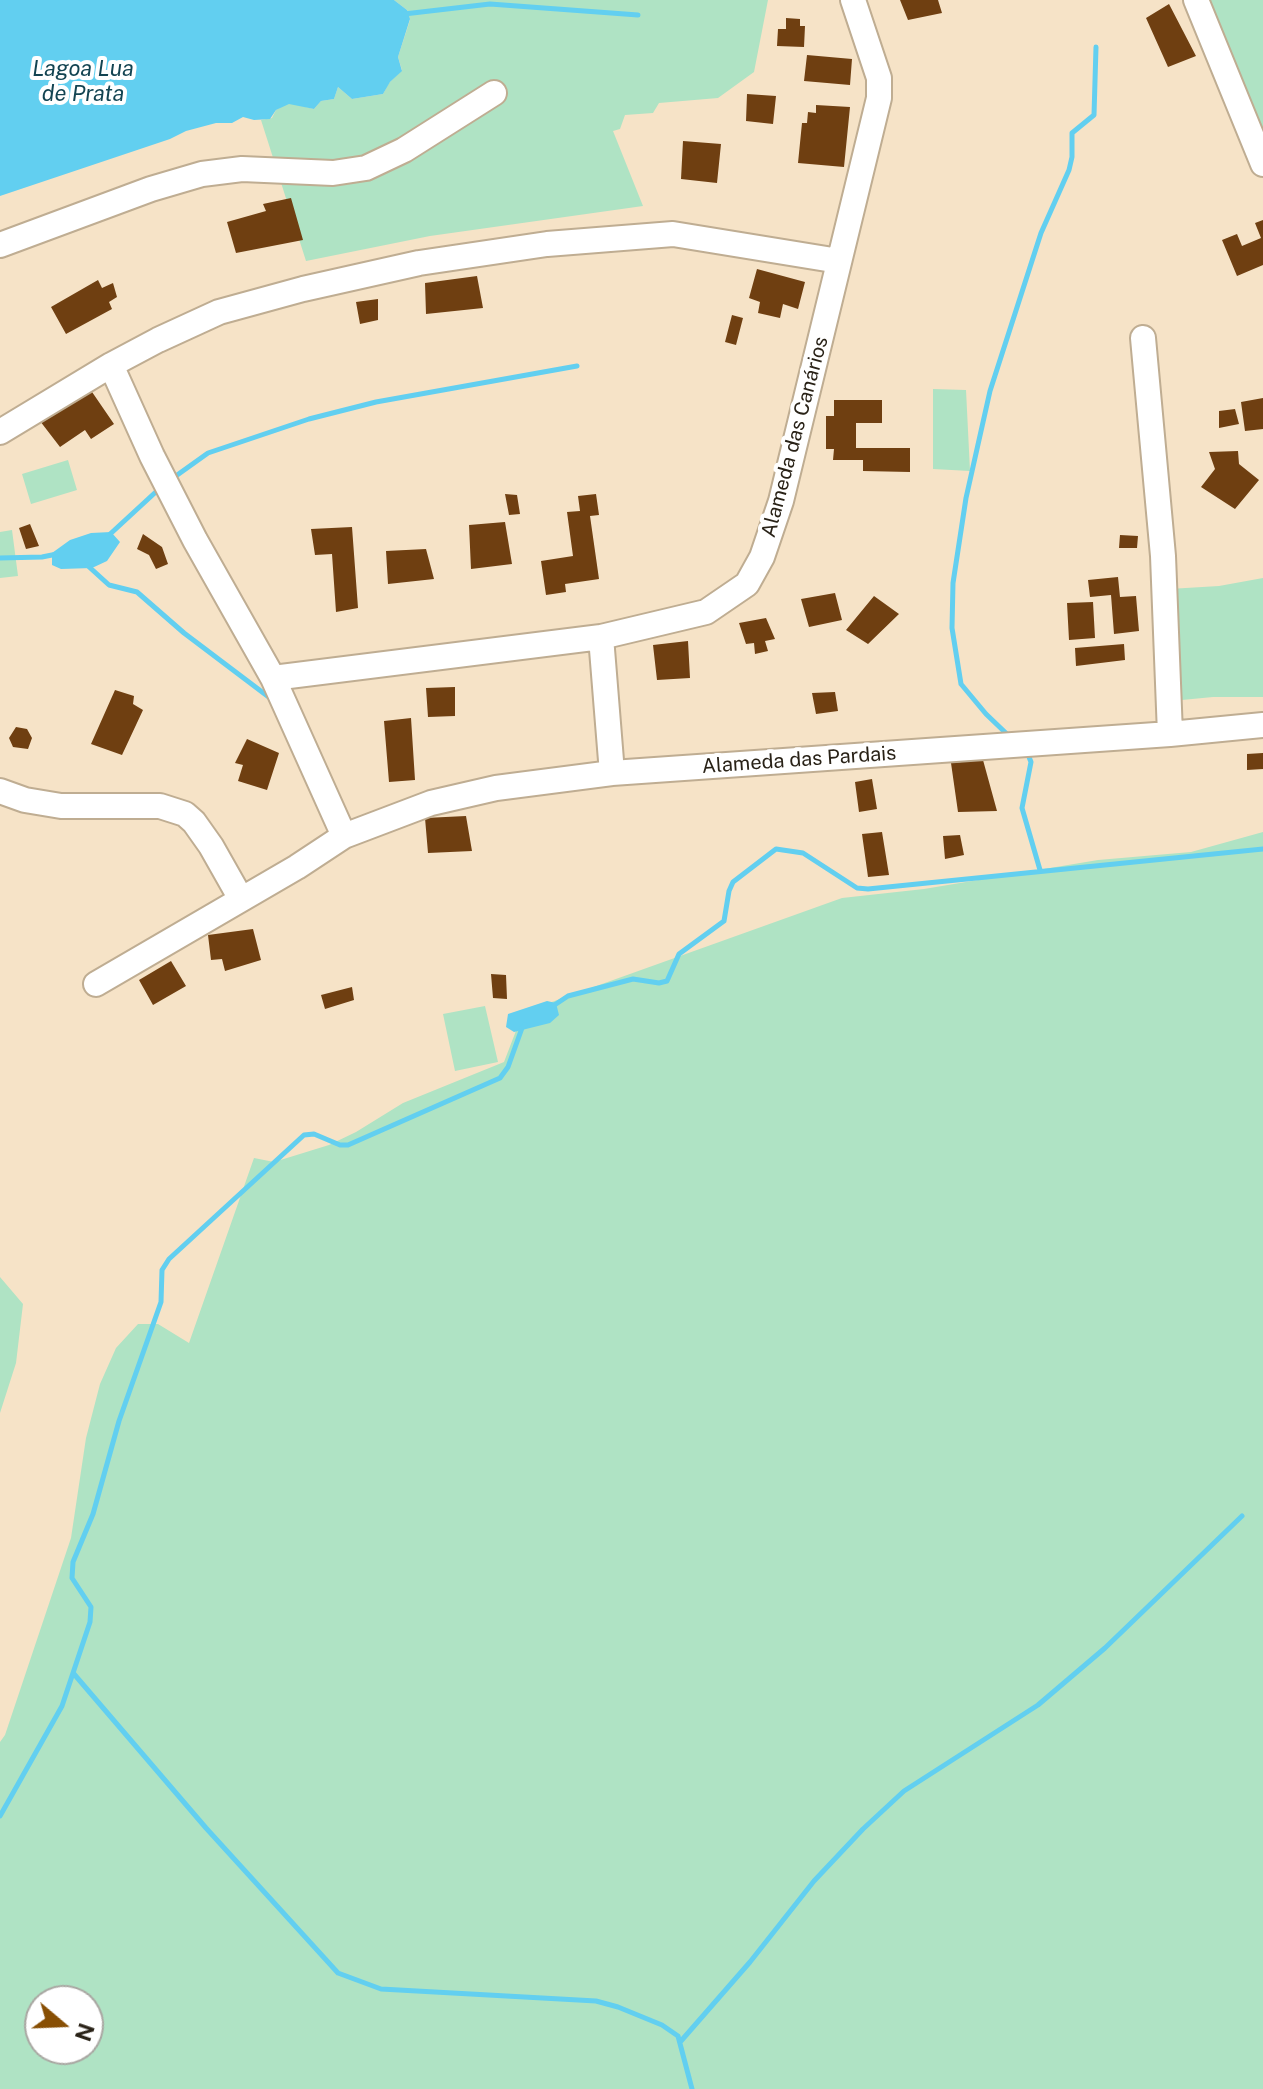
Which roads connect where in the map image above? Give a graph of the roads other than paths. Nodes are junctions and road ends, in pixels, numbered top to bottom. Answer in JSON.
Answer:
{"nodes":[{"id":1,"x":853,"y":0,"type":"edge"},
{"id":2,"x":1196,"y":0,"type":"edge"},
{"id":3,"x":494,"y":93,"type":"dead end"},
{"id":4,"x":1260,"y":150,"type":"edge"},
{"id":5,"x":0,"y":245,"type":"edge"},
{"id":6,"x":839,"y":261,"type":"junction"},
{"id":7,"x":1143,"y":338,"type":"dead end"},
{"id":8,"x":111,"y":365,"type":"junction"},
{"id":9,"x":0,"y":432,"type":"edge"},
{"id":10,"x":601,"y":637,"type":"junction"},
{"id":11,"x":273,"y":678,"type":"junction"},
{"id":12,"x":1263,"y":725,"type":"edge"},
{"id":13,"x":1170,"y":734,"type":"junction"},
{"id":14,"x":612,"y":773,"type":"junction"},
{"id":15,"x":0,"y":791,"type":"edge"},
{"id":16,"x":344,"y":836,"type":"junction"},
{"id":17,"x":241,"y":899,"type":"junction"},
{"id":18,"x":96,"y":984,"type":"dead end"}],
"edges":[{"from":1,"to":6,"type":"street","name":"Alameda das Canários"},
{"from":2,"to":4,"type":"street"},
{"from":3,"to":5,"type":"street"},
{"from":6,"to":8,"type":"street"},
{"from":6,"to":10,"type":"street","name":"Alameda das Canários"},
{"from":7,"to":13,"type":"street"},
{"from":8,"to":9,"type":"street"},
{"from":8,"to":11,"type":"street"},
{"from":10,"to":11,"type":"street","name":"Alameda das Canários"},
{"from":10,"to":14,"type":"street"},
{"from":11,"to":16,"type":"street"},
{"from":12,"to":13,"type":"street","name":"Alameda das Pardais"},
{"from":13,"to":14,"type":"street","name":"Alameda das Pardais"},
{"from":14,"to":16,"type":"street","name":"Alameda das Pardais"},
{"from":15,"to":17,"type":"street"},
{"from":16,"to":17,"type":"street","name":"Alameda das Pardais"},
{"from":17,"to":18,"type":"street","name":"Alameda das Pardais"}]}
